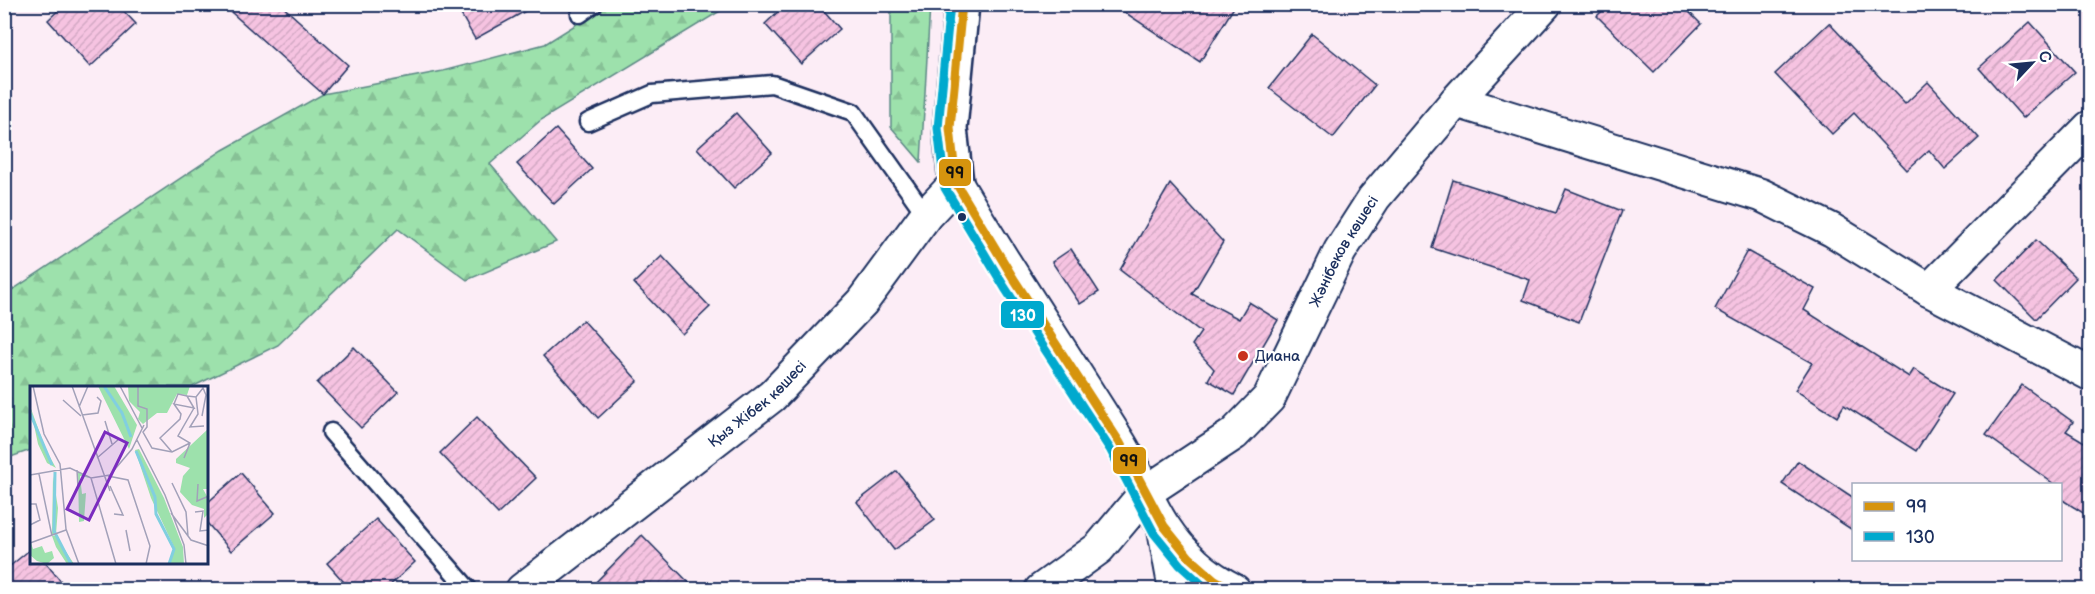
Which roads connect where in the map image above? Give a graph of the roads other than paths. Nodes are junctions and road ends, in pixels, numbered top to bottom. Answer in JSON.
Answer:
{"nodes":[{"id":1,"x":594,"y":4,"type":"edge"},
{"id":2,"x":962,"y":4,"type":"edge"},
{"id":3,"x":1545,"y":4,"type":"edge"},
{"id":4,"x":580,"y":14,"type":"dead end"},
{"id":5,"x":1456,"y":101,"type":"junction"},
{"id":6,"x":588,"y":122,"type":"dead end"},
{"id":7,"x":2091,"y":127,"type":"edge"},
{"id":8,"x":956,"y":183,"type":"junction"},
{"id":9,"x":926,"y":214,"type":"junction"},
{"id":10,"x":1929,"y":290,"type":"junction"},
{"id":11,"x":2091,"y":374,"type":"edge"},
{"id":12,"x":331,"y":432,"type":"dead end"},
{"id":13,"x":1146,"y":492,"type":"junction"},
{"id":14,"x":1164,"y":526,"type":"junction"},
{"id":15,"x":469,"y":590,"type":"edge"},
{"id":16,"x":522,"y":590,"type":"edge"},
{"id":17,"x":1041,"y":590,"type":"edge"},
{"id":18,"x":1175,"y":590,"type":"edge"},
{"id":19,"x":1234,"y":590,"type":"edge"}],
"edges":[{"from":1,"to":4,"type":"lane"},
{"from":2,"to":8,"type":"street"},
{"from":3,"to":5,"type":"street","name":"Жәнібеков көшесі"},
{"from":5,"to":10,"type":"street"},
{"from":5,"to":13,"type":"street","name":"Жәнібеков көшесі"},
{"from":6,"to":9,"type":"lane"},
{"from":7,"to":10,"type":"street"},
{"from":8,"to":9,"type":"street","name":"Қыз Жібек көшесі"},
{"from":8,"to":13,"type":"street"},
{"from":9,"to":16,"type":"street","name":"Қыз Жібек көшесі"},
{"from":10,"to":11,"type":"street"},
{"from":12,"to":15,"type":"lane"},
{"from":13,"to":14,"type":"street"},
{"from":13,"to":17,"type":"street"},
{"from":14,"to":18,"type":"street"},
{"from":14,"to":19,"type":"street"}]}
